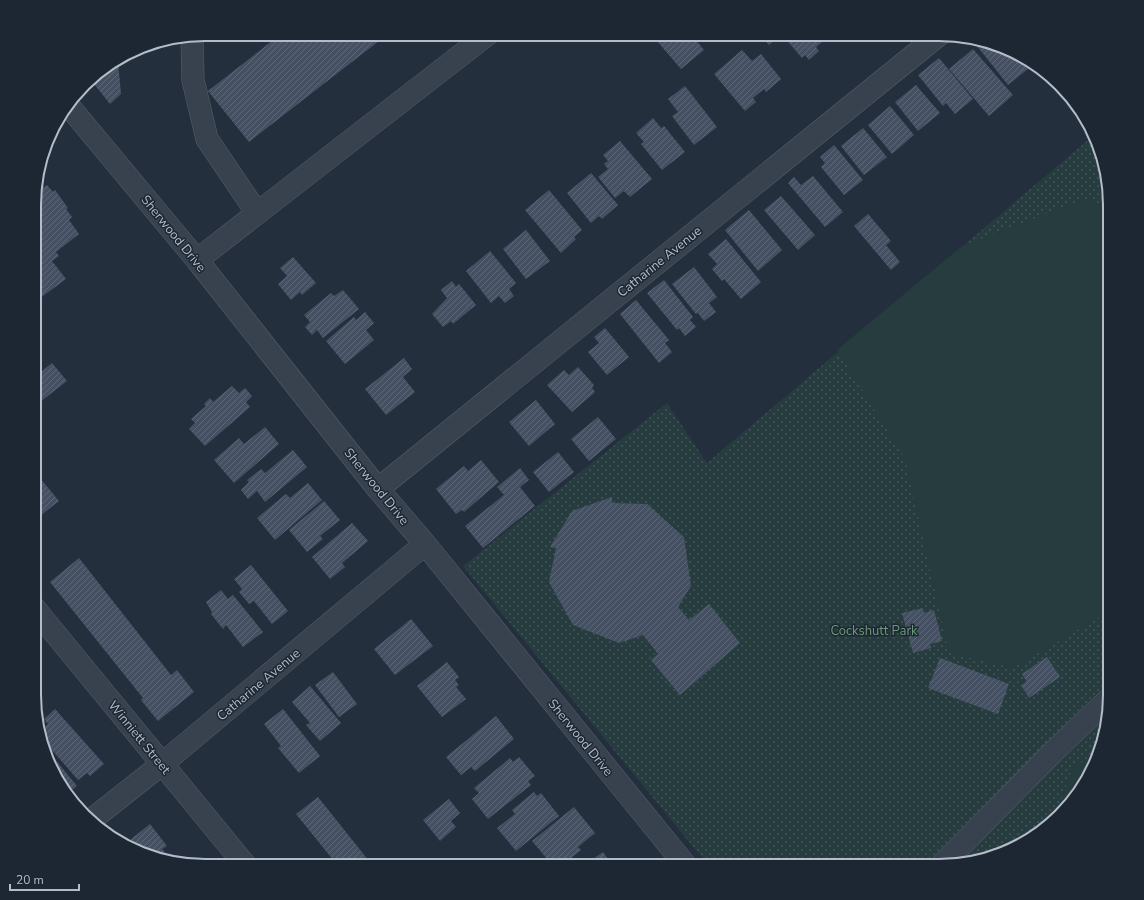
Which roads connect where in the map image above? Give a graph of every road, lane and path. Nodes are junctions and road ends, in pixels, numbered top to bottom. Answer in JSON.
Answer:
{"nodes":[{"id":1,"x":192,"y":41,"type":"edge"},
{"id":2,"x":479,"y":41,"type":"edge"},
{"id":3,"x":931,"y":41,"type":"edge"},
{"id":4,"x":72,"y":110,"type":"edge"},
{"id":5,"x":257,"y":213,"type":"junction"},
{"id":6,"x":197,"y":260,"type":"junction"},
{"id":7,"x":378,"y":489,"type":"junction"},
{"id":8,"x":425,"y":544,"type":"junction"},
{"id":9,"x":41,"y":616,"type":"edge"},
{"id":10,"x":1103,"y":705,"type":"edge"},
{"id":11,"x":162,"y":764,"type":"junction"},
{"id":12,"x":95,"y":817,"type":"edge"},
{"id":13,"x":240,"y":859,"type":"edge"},
{"id":14,"x":680,"y":859,"type":"edge"},
{"id":15,"x":948,"y":859,"type":"edge"}],
"edges":[{"from":1,"to":5,"type":"street"},
{"from":2,"to":5,"type":"street"},
{"from":3,"to":7,"type":"street","name":"Catharine Avenue"},
{"from":4,"to":6,"type":"street","name":"Sherwood Drive"},
{"from":5,"to":6,"type":"street"},
{"from":6,"to":7,"type":"street","name":"Sherwood Drive"},
{"from":7,"to":8,"type":"street","name":"Sherwood Drive"},
{"from":8,"to":11,"type":"street","name":"Catharine Avenue"},
{"from":8,"to":14,"type":"street","name":"Sherwood Drive"},
{"from":9,"to":11,"type":"street","name":"Winniett Street"},
{"from":10,"to":15,"type":"street"},
{"from":11,"to":12,"type":"street","name":"Catharine Avenue"},
{"from":11,"to":13,"type":"street","name":"Winniett Street"}]}
